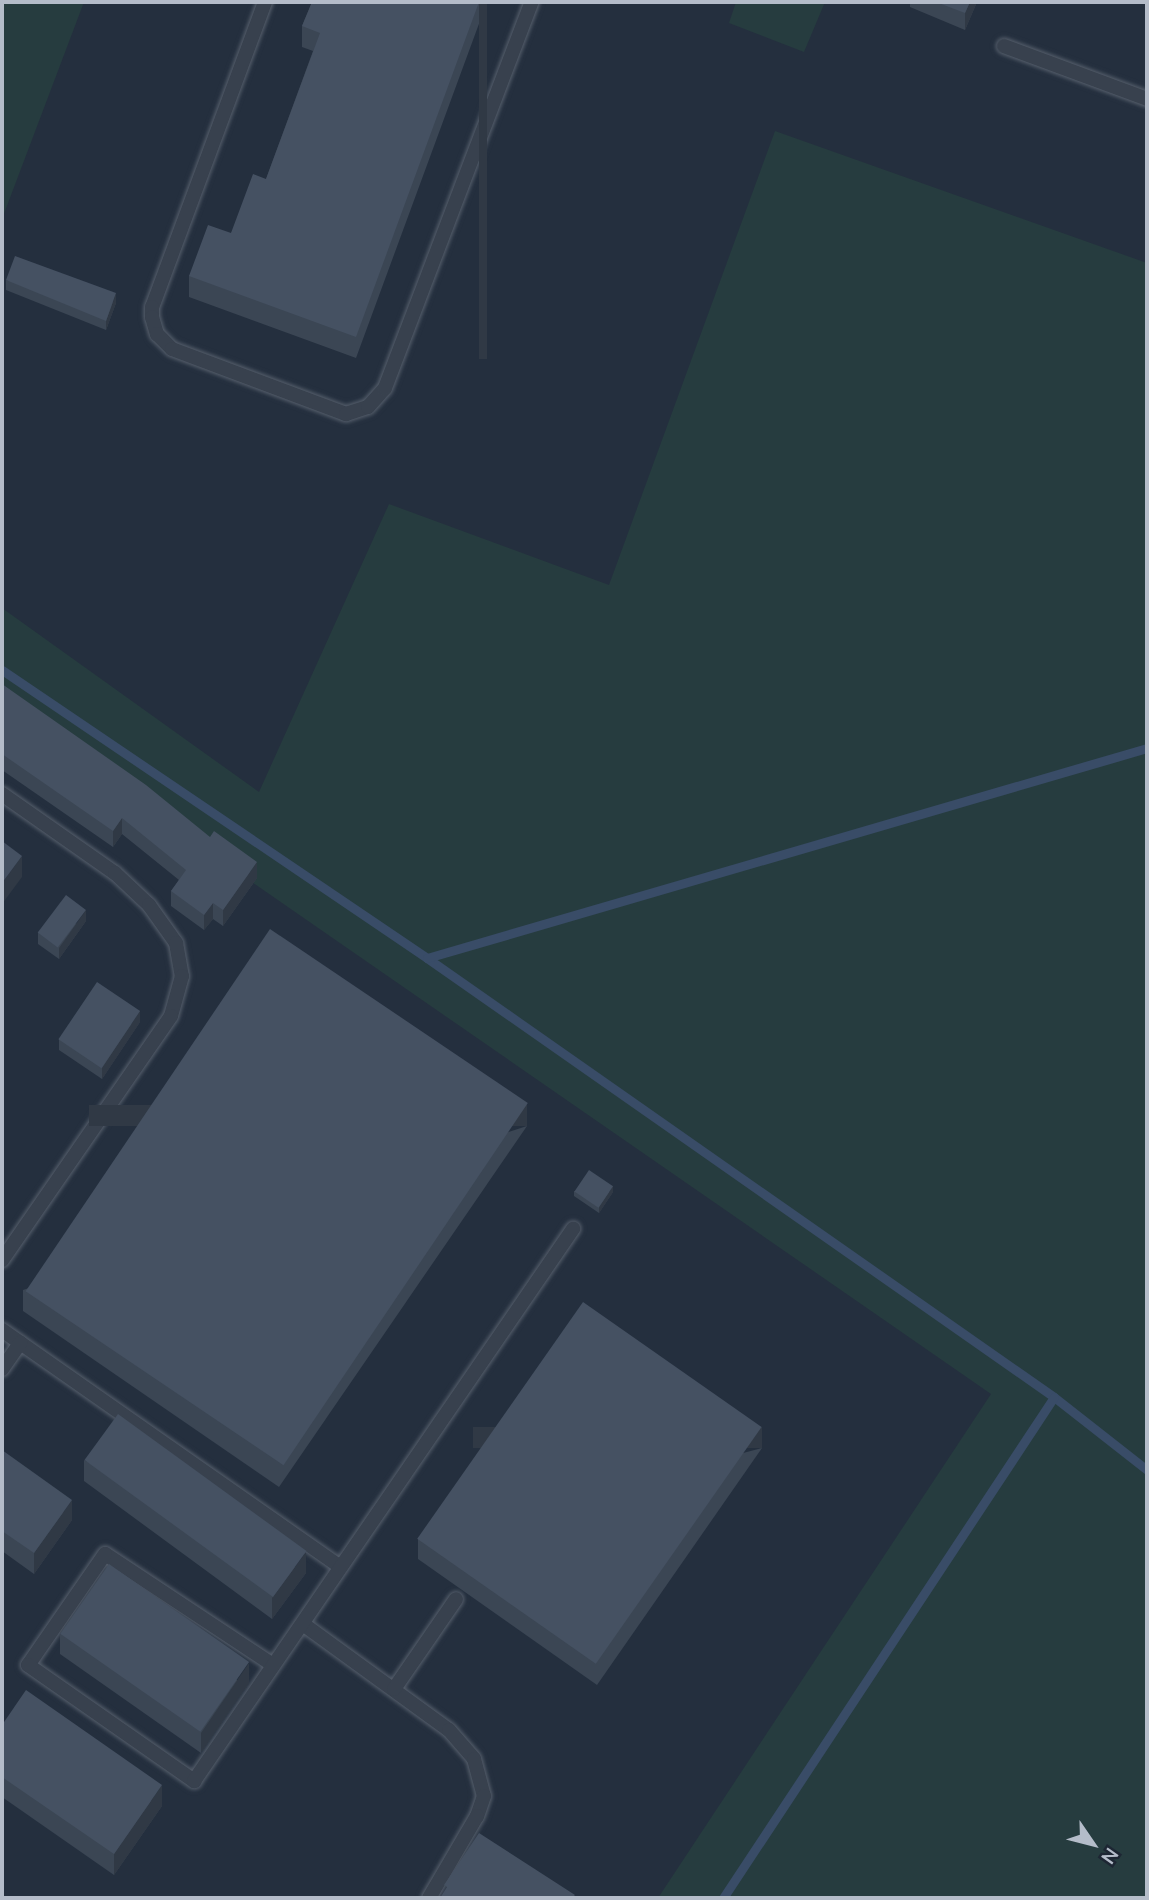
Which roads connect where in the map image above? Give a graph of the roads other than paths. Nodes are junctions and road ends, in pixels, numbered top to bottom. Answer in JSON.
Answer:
{"nodes":[{"id":1,"x":265,"y":2,"type":"edge"},
{"id":2,"x":532,"y":2,"type":"edge"},
{"id":3,"x":1004,"y":46,"type":"dead end"},
{"id":4,"x":1147,"y":99,"type":"edge"},
{"id":5,"x":2,"y":794,"type":"edge"},
{"id":6,"x":573,"y":1229,"type":"dead end"},
{"id":7,"x":2,"y":1260,"type":"edge"},
{"id":8,"x":2,"y":1330,"type":"edge"},
{"id":9,"x":20,"y":1343,"type":"junction"},
{"id":10,"x":2,"y":1369,"type":"edge"},
{"id":11,"x":340,"y":1567,"type":"junction"},
{"id":12,"x":456,"y":1599,"type":"dead end"},
{"id":13,"x":303,"y":1624,"type":"junction"},
{"id":14,"x":273,"y":1665,"type":"junction"},
{"id":15,"x":394,"y":1689,"type":"junction"},
{"id":16,"x":429,"y":1898,"type":"edge"}],
"edges":[{"from":1,"to":2,"type":"lane"},
{"from":3,"to":4,"type":"lane"},
{"from":5,"to":7,"type":"lane"},
{"from":6,"to":11,"type":"lane"},
{"from":8,"to":9,"type":"lane"},
{"from":9,"to":10,"type":"lane"},
{"from":9,"to":11,"type":"lane"},
{"from":11,"to":13,"type":"lane"},
{"from":12,"to":15,"type":"lane"},
{"from":13,"to":14,"type":"lane"},
{"from":13,"to":15,"type":"lane"},
{"from":14,"to":14,"type":"lane"},
{"from":15,"to":16,"type":"lane"}]}
